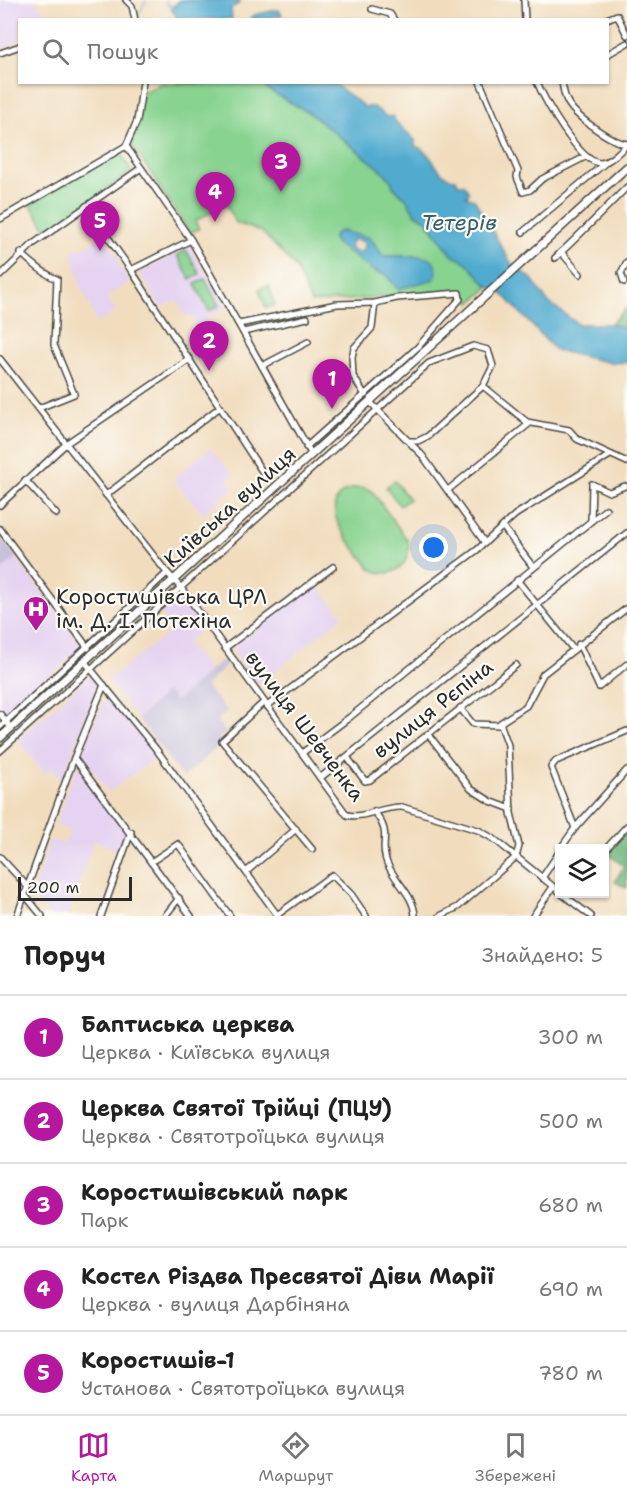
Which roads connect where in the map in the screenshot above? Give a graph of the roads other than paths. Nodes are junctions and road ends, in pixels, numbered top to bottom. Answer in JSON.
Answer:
{"nodes":[{"id":1,"x":126,"y":0,"type":"edge"},
{"id":2,"x":524,"y":0,"type":"edge"},
{"id":3,"x":372,"y":9,"type":"dead end"},
{"id":4,"x":135,"y":18,"type":"edge"},
{"id":5,"x":393,"y":18,"type":"edge"},
{"id":6,"x":525,"y":18,"type":"edge"},
{"id":7,"x":609,"y":18,"type":"edge"},
{"id":8,"x":627,"y":35,"type":"edge"},
{"id":9,"x":627,"y":43,"type":"edge"},
{"id":10,"x":18,"y":47,"type":"edge"},
{"id":11,"x":0,"y":53,"type":"edge"},
{"id":12,"x":609,"y":53,"type":"edge"},
{"id":13,"x":143,"y":84,"type":"edge"},
{"id":14,"x":481,"y":84,"type":"edge"},
{"id":15,"x":563,"y":84,"type":"edge"},
{"id":16,"x":538,"y":85,"type":"edge"},
{"id":17,"x":627,"y":145,"type":"edge"},
{"id":18,"x":126,"y":146,"type":"junction"},
{"id":19,"x":585,"y":157,"type":"junction"},
{"id":20,"x":607,"y":162,"type":"junction"},
{"id":21,"x":141,"y":168,"type":"junction"},
{"id":22,"x":626,"y":169,"type":"edge"},
{"id":23,"x":627,"y":187,"type":"edge"},
{"id":24,"x":86,"y":206,"type":"junction"},
{"id":25,"x":2,"y":217,"type":"edge"},
{"id":26,"x":523,"y":232,"type":"dead end"},
{"id":27,"x":191,"y":240,"type":"junction"},
{"id":28,"x":561,"y":252,"type":"junction"},
{"id":29,"x":21,"y":253,"type":"junction"},
{"id":30,"x":555,"y":258,"type":"dead end"},
{"id":31,"x":627,"y":262,"type":"edge"},
{"id":32,"x":131,"y":270,"type":"junction"},
{"id":33,"x":579,"y":274,"type":"dead end"},
{"id":34,"x":0,"y":276,"type":"edge"},
{"id":35,"x":624,"y":282,"type":"dead end"},
{"id":36,"x":375,"y":303,"type":"junction"},
{"id":37,"x":307,"y":318,"type":"dead end"},
{"id":38,"x":238,"y":324,"type":"junction"},
{"id":39,"x":243,"y":332,"type":"junction"},
{"id":40,"x":308,"y":342,"type":"dead end"},
{"id":41,"x":0,"y":359,"type":"edge"},
{"id":42,"x":190,"y":359,"type":"junction"},
{"id":43,"x":262,"y":366,"type":"junction"},
{"id":44,"x":483,"y":386,"type":"junction"},
{"id":45,"x":365,"y":395,"type":"junction"},
{"id":46,"x":370,"y":402,"type":"junction"},
{"id":47,"x":220,"y":407,"type":"junction"},
{"id":48,"x":39,"y":408,"type":"junction"},
{"id":49,"x":378,"y":409,"type":"junction"},
{"id":50,"x":530,"y":423,"type":"junction"},
{"id":51,"x":410,"y":441,"type":"junction"},
{"id":52,"x":67,"y":443,"type":"junction"},
{"id":53,"x":306,"y":447,"type":"junction"},
{"id":54,"x":312,"y":455,"type":"junction"},
{"id":55,"x":610,"y":455,"type":"junction"},
{"id":56,"x":627,"y":462,"type":"edge"},
{"id":57,"x":585,"y":472,"type":"junction"},
{"id":58,"x":267,"y":479,"type":"dead end"},
{"id":59,"x":25,"y":480,"type":"junction"},
{"id":60,"x":592,"y":484,"type":"junction"},
{"id":61,"x":625,"y":486,"type":"dead end"},
{"id":62,"x":448,"y":490,"type":"junction"},
{"id":63,"x":106,"y":495,"type":"junction"},
{"id":64,"x":0,"y":505,"type":"edge"},
{"id":65,"x":606,"y":509,"type":"dead end"},
{"id":66,"x":56,"y":513,"type":"dead end"},
{"id":67,"x":591,"y":521,"type":"junction"},
{"id":68,"x":503,"y":527,"type":"junction"},
{"id":69,"x":0,"y":529,"type":"edge"},
{"id":70,"x":627,"y":533,"type":"edge"},
{"id":71,"x":486,"y":543,"type":"junction"},
{"id":72,"x":333,"y":567,"type":"dead end"},
{"id":73,"x":533,"y":567,"type":"junction"},
{"id":74,"x":167,"y":573,"type":"junction"},
{"id":75,"x":174,"y":580,"type":"junction"},
{"id":76,"x":517,"y":580,"type":"junction"},
{"id":77,"x":181,"y":587,"type":"junction"},
{"id":78,"x":535,"y":605,"type":"junction"},
{"id":79,"x":627,"y":608,"type":"edge"},
{"id":80,"x":579,"y":644,"type":"junction"},
{"id":81,"x":88,"y":647,"type":"junction"},
{"id":82,"x":225,"y":648,"type":"junction"},
{"id":83,"x":573,"y":649,"type":"junction"},
{"id":84,"x":93,"y":654,"type":"junction"},
{"id":85,"x":85,"y":662,"type":"junction"},
{"id":86,"x":627,"y":664,"type":"edge"},
{"id":87,"x":516,"y":665,"type":"dead end"},
{"id":88,"x":91,"y":669,"type":"junction"},
{"id":89,"x":104,"y":685,"type":"junction"},
{"id":90,"x":266,"y":704,"type":"junction"},
{"id":91,"x":460,"y":708,"type":"junction"},
{"id":92,"x":0,"y":714,"type":"edge"},
{"id":93,"x":9,"y":725,"type":"junction"},
{"id":94,"x":501,"y":725,"type":"junction"},
{"id":95,"x":0,"y":727,"type":"edge"},
{"id":96,"x":627,"y":731,"type":"edge"},
{"id":97,"x":429,"y":734,"type":"junction"},
{"id":98,"x":0,"y":738,"type":"edge"},
{"id":99,"x":0,"y":751,"type":"edge"},
{"id":100,"x":302,"y":753,"type":"junction"},
{"id":101,"x":348,"y":757,"type":"junction"},
{"id":102,"x":74,"y":758,"type":"junction"},
{"id":103,"x":627,"y":770,"type":"edge"},
{"id":104,"x":320,"y":778,"type":"junction"},
{"id":105,"x":511,"y":808,"type":"junction"},
{"id":106,"x":374,"y":811,"type":"junction"},
{"id":107,"x":627,"y":826,"type":"edge"},
{"id":108,"x":575,"y":828,"type":"junction"},
{"id":109,"x":296,"y":829,"type":"junction"},
{"id":110,"x":131,"y":832,"type":"junction"},
{"id":111,"x":564,"y":844,"type":"edge"},
{"id":112,"x":609,"y":846,"type":"edge"},
{"id":113,"x":312,"y":849,"type":"dead end"},
{"id":114,"x":0,"y":857,"type":"edge"},
{"id":115,"x":516,"y":857,"type":"junction"},
{"id":116,"x":555,"y":858,"type":"edge"},
{"id":117,"x":152,"y":862,"type":"junction"},
{"id":118,"x":246,"y":872,"type":"junction"},
{"id":119,"x":542,"y":878,"type":"junction"},
{"id":120,"x":27,"y":886,"type":"junction"},
{"id":121,"x":553,"y":887,"type":"joint"},
{"id":122,"x":24,"y":894,"type":"junction"},
{"id":123,"x":179,"y":898,"type":"junction"},
{"id":124,"x":568,"y":898,"type":"edge"},
{"id":125,"x":17,"y":916,"type":"edge"},
{"id":126,"x":42,"y":916,"type":"edge"},
{"id":127,"x":101,"y":916,"type":"edge"},
{"id":128,"x":165,"y":916,"type":"edge"},
{"id":129,"x":191,"y":916,"type":"edge"},
{"id":130,"x":230,"y":916,"type":"edge"},
{"id":131,"x":277,"y":916,"type":"edge"},
{"id":132,"x":366,"y":916,"type":"edge"},
{"id":133,"x":415,"y":916,"type":"edge"},
{"id":134,"x":440,"y":916,"type":"edge"},
{"id":135,"x":533,"y":916,"type":"edge"},
{"id":136,"x":591,"y":916,"type":"edge"}],
"edges":[{"from":1,"to":4,"type":"street"},
{"from":2,"to":6,"type":"street"},
{"from":3,"to":5,"type":"street"},
{"from":7,"to":8,"type":"street"},
{"from":9,"to":12,"type":"street"},
{"from":10,"to":11,"type":"street"},
{"from":13,"to":18,"type":"street"},
{"from":14,"to":19,"type":"street"},
{"from":15,"to":17,"type":"street"},
{"from":16,"to":19,"type":"street"},
{"from":17,"to":20,"type":"street"},
{"from":18,"to":21,"type":"street"},
{"from":18,"to":25,"type":"street"},
{"from":19,"to":20,"type":"street"},
{"from":20,"to":26,"type":"street"},
{"from":21,"to":24,"type":"street"},
{"from":21,"to":27,"type":"street"},
{"from":22,"to":46,"type":"main road","name":"Київська вулиця"},
{"from":23,"to":28,"type":"street"},
{"from":24,"to":29,"type":"street"},
{"from":24,"to":32,"type":"street"},
{"from":27,"to":32,"type":"street"},
{"from":27,"to":38,"type":"street"},
{"from":28,"to":30,"type":"street"},
{"from":28,"to":33,"type":"street"},
{"from":29,"to":34,"type":"street"},
{"from":29,"to":48,"type":"street"},
{"from":31,"to":35,"type":"street"},
{"from":32,"to":42,"type":"street"},
{"from":36,"to":38,"type":"street"},
{"from":36,"to":45,"type":"street"},
{"from":36,"to":45,"type":"street","name":"Київська вулиця"},
{"from":37,"to":39,"type":"street"},
{"from":38,"to":39,"type":"street"},
{"from":39,"to":43,"type":"street"},
{"from":40,"to":43,"type":"street"},
{"from":41,"to":48,"type":"street","name":"вулиця Шевченка"},
{"from":42,"to":47,"type":"street"},
{"from":42,"to":52,"type":"street"},
{"from":43,"to":53,"type":"street"},
{"from":44,"to":49,"type":"street","name":"Київська вулиця"},
{"from":44,"to":50,"type":"street"},
{"from":44,"to":51,"type":"street"},
{"from":45,"to":53,"type":"street","name":"Київська вулиця"},
{"from":46,"to":49,"type":"street"},
{"from":46,"to":54,"type":"main road","name":"Київська вулиця"},
{"from":47,"to":58,"type":"street"},
{"from":47,"to":63,"type":"street"},
{"from":48,"to":52,"type":"street","name":"вулиця Шевченка"},
{"from":49,"to":51,"type":"street"},
{"from":49,"to":77,"type":"street","name":"Київська вулиця"},
{"from":50,"to":55,"type":"street"},
{"from":50,"to":62,"type":"street"},
{"from":51,"to":62,"type":"street"},
{"from":52,"to":59,"type":"street"},
{"from":52,"to":63,"type":"street","name":"вулиця Шевченка"},
{"from":53,"to":54,"type":"street"},
{"from":54,"to":75,"type":"main road","name":"Київська вулиця"},
{"from":55,"to":56,"type":"street"},
{"from":55,"to":57,"type":"street"},
{"from":57,"to":60,"type":"street"},
{"from":57,"to":68,"type":"street"},
{"from":59,"to":64,"type":"street"},
{"from":59,"to":66,"type":"street"},
{"from":60,"to":61,"type":"street"},
{"from":60,"to":67,"type":"street"},
{"from":62,"to":71,"type":"street"},
{"from":63,"to":74,"type":"street","name":"вулиця Шевченка"},
{"from":65,"to":67,"type":"street"},
{"from":67,"to":73,"type":"street"},
{"from":68,"to":71,"type":"street"},
{"from":68,"to":73,"type":"street"},
{"from":69,"to":81,"type":"street"},
{"from":70,"to":78,"type":"street"},
{"from":71,"to":90,"type":"street"},
{"from":72,"to":82,"type":"street"},
{"from":73,"to":76,"type":"street"},
{"from":74,"to":75,"type":"street","name":"вулиця Шевченка"},
{"from":74,"to":81,"type":"street"},
{"from":75,"to":77,"type":"street","name":"вулиця Шевченка"},
{"from":75,"to":84,"type":"main road","name":"Київська вулиця"},
{"from":76,"to":78,"type":"street"},
{"from":76,"to":100,"type":"street"},
{"from":77,"to":82,"type":"street","name":"вулиця Шевченка"},
{"from":77,"to":88,"type":"street","name":"Київська вулиця"},
{"from":78,"to":83,"type":"street"},
{"from":78,"to":101,"type":"street"},
{"from":79,"to":80,"type":"street"},
{"from":80,"to":83,"type":"street"},
{"from":80,"to":86,"type":"street"},
{"from":81,"to":84,"type":"street"},
{"from":81,"to":93,"type":"street"},
{"from":82,"to":90,"type":"street","name":"вулиця Шевченка"},
{"from":83,"to":94,"type":"street"},
{"from":84,"to":85,"type":"main road","name":"Київська вулиця"},
{"from":85,"to":88,"type":"street"},
{"from":85,"to":93,"type":"main road","name":"Київська вулиця"},
{"from":87,"to":91,"type":"street","name":"вулиця Рєпіна"},
{"from":88,"to":89,"type":"street"},
{"from":88,"to":99,"type":"street","name":"Київська вулиця"},
{"from":89,"to":102,"type":"street"},
{"from":89,"to":118,"type":"street"},
{"from":90,"to":100,"type":"street","name":"вулиця Шевченка"},
{"from":90,"to":109,"type":"street"},
{"from":91,"to":94,"type":"street"},
{"from":91,"to":97,"type":"street","name":"вулиця Рєпіна"},
{"from":92,"to":93,"type":"street"},
{"from":93,"to":95,"type":"street"},
{"from":93,"to":98,"type":"main road","name":"Київська вулиця"},
{"from":94,"to":105,"type":"street"},
{"from":96,"to":108,"type":"street"},
{"from":97,"to":101,"type":"street","name":"вулиця Рєпіна"},
{"from":97,"to":105,"type":"street"},
{"from":100,"to":104,"type":"street","name":"вулиця Шевченка"},
{"from":101,"to":104,"type":"street"},
{"from":102,"to":110,"type":"street"},
{"from":102,"to":120,"type":"street"},
{"from":103,"to":108,"type":"street"},
{"from":104,"to":106,"type":"street","name":"вулиця Шевченка"},
{"from":105,"to":115,"type":"street"},
{"from":106,"to":115,"type":"street","name":"вулиця Шевченка"},
{"from":106,"to":133,"type":"street"},
{"from":107,"to":112,"type":"street"},
{"from":108,"to":111,"type":"street"},
{"from":109,"to":113,"type":"street"},
{"from":109,"to":118,"type":"street"},
{"from":110,"to":117,"type":"street"},
{"from":110,"to":127,"type":"street"},
{"from":114,"to":120,"type":"street"},
{"from":115,"to":119,"type":"street","name":"вулиця Шевченка"},
{"from":115,"to":134,"type":"street"},
{"from":116,"to":119,"type":"street"},
{"from":117,"to":123,"type":"street"},
{"from":117,"to":130,"type":"street"},
{"from":118,"to":131,"type":"street"},
{"from":119,"to":121,"type":"street","name":"вулиця Шевченка"},
{"from":120,"to":122,"type":"street"},
{"from":121,"to":135,"type":"street"},
{"from":122,"to":125,"type":"street"},
{"from":122,"to":126,"type":"street"},
{"from":123,"to":128,"type":"street"},
{"from":123,"to":129,"type":"street"},
{"from":124,"to":136,"type":"street","name":"вулиця Шевченка"},
{"from":131,"to":132,"type":"street"}]}
